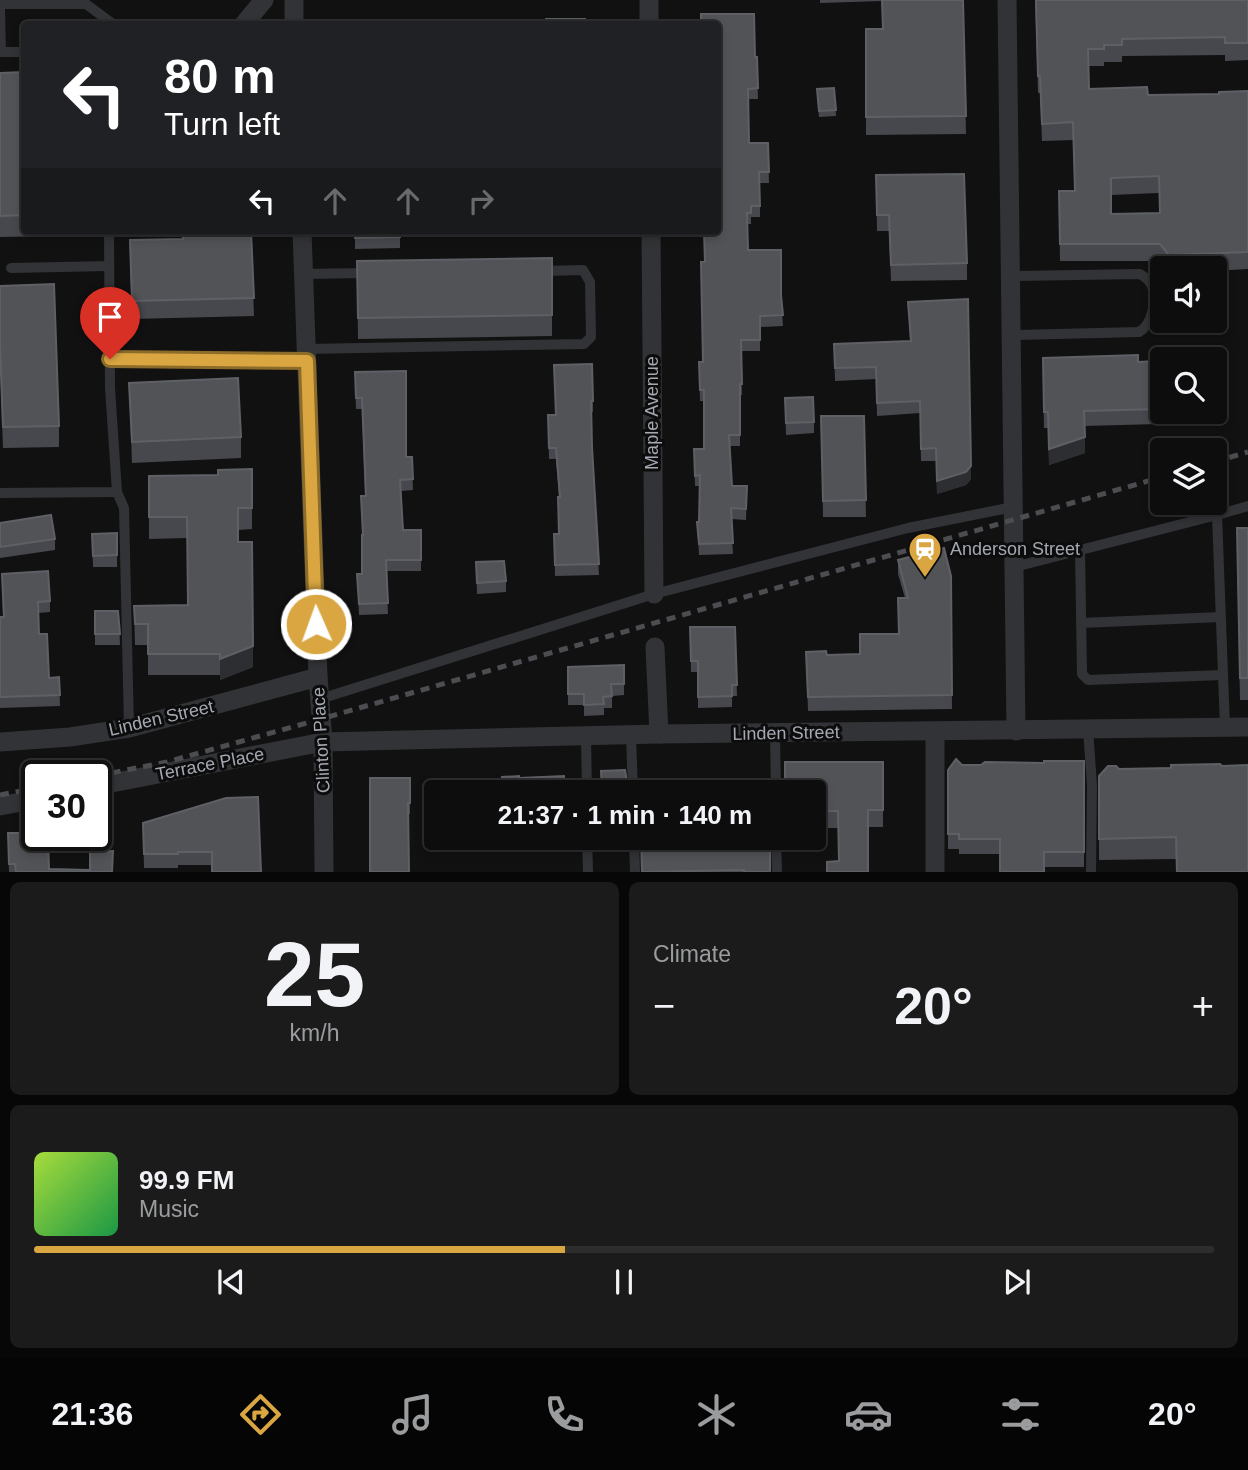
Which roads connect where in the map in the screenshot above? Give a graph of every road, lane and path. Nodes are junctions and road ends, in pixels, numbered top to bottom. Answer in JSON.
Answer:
{"nodes":[{"id":1,"x":264,"y":0,"type":"edge"},
{"id":2,"x":294,"y":0,"type":"edge"},
{"id":3,"x":649,"y":0,"type":"edge"},
{"id":4,"x":1007,"y":0,"type":"edge"},
{"id":5,"x":84,"y":2,"type":"edge"},
{"id":6,"x":109,"y":21,"type":"edge"},
{"id":7,"x":246,"y":21,"type":"edge"},
{"id":8,"x":295,"y":21,"type":"edge"},
{"id":9,"x":649,"y":21,"type":"edge"},
{"id":10,"x":1,"y":52,"type":"edge"},
{"id":11,"x":21,"y":52,"type":"edge"},
{"id":12,"x":109,"y":235,"type":"edge"},
{"id":13,"x":302,"y":235,"type":"edge"},
{"id":14,"x":651,"y":235,"type":"edge"},
{"id":15,"x":109,"y":266,"type":"junction"},
{"id":16,"x":11,"y":268,"type":"dead end"},
{"id":17,"x":527,"y":271,"type":"edge"},
{"id":18,"x":373,"y":273,"type":"edge"},
{"id":19,"x":303,"y":274,"type":"junction"},
{"id":20,"x":1011,"y":276,"type":"junction"},
{"id":21,"x":1011,"y":335,"type":"junction"},
{"id":22,"x":306,"y":355,"type":"junction"},
{"id":23,"x":110,"y":359,"type":"junction"},
{"id":24,"x":117,"y":492,"type":"junction"},
{"id":25,"x":0,"y":494,"type":"edge"},
{"id":26,"x":1248,"y":506,"type":"edge"},
{"id":27,"x":1013,"y":507,"type":"junction"},
{"id":28,"x":1227,"y":512,"type":"edge"},
{"id":29,"x":1217,"y":515,"type":"joint"},
{"id":30,"x":1080,"y":550,"type":"junction"},
{"id":31,"x":1014,"y":567,"type":"junction"},
{"id":32,"x":654,"y":594,"type":"junction"},
{"id":33,"x":1220,"y":617,"type":"junction"},
{"id":34,"x":1081,"y":623,"type":"junction"},
{"id":35,"x":655,"y":647,"type":"dead end"},
{"id":36,"x":1223,"y":675,"type":"junction"},
{"id":37,"x":318,"y":677,"type":"junction"},
{"id":38,"x":320,"y":699,"type":"junction"},
{"id":39,"x":1225,"y":727,"type":"junction"},
{"id":40,"x":1248,"y":727,"type":"edge"},
{"id":41,"x":129,"y":728,"type":"junction"},
{"id":42,"x":1088,"y":729,"type":"junction"},
{"id":43,"x":1016,"y":731,"type":"junction"},
{"id":44,"x":935,"y":732,"type":"junction"},
{"id":45,"x":775,"y":733,"type":"junction"},
{"id":46,"x":659,"y":734,"type":"junction"},
{"id":47,"x":631,"y":735,"type":"junction"},
{"id":48,"x":586,"y":736,"type":"junction"},
{"id":49,"x":0,"y":742,"type":"edge"},
{"id":50,"x":323,"y":742,"type":"junction"},
{"id":51,"x":587,"y":780,"type":"edge"},
{"id":52,"x":633,"y":780,"type":"edge"},
{"id":53,"x":776,"y":780,"type":"edge"},
{"id":54,"x":112,"y":783,"type":"edge"},
{"id":55,"x":21,"y":802,"type":"edge"},
{"id":56,"x":0,"y":806,"type":"edge"},
{"id":57,"x":587,"y":850,"type":"edge"},
{"id":58,"x":634,"y":850,"type":"edge"},
{"id":59,"x":776,"y":850,"type":"edge"},
{"id":60,"x":324,"y":872,"type":"edge"},
{"id":61,"x":588,"y":872,"type":"edge"},
{"id":62,"x":635,"y":872,"type":"edge"},
{"id":63,"x":776,"y":872,"type":"edge"},
{"id":64,"x":935,"y":872,"type":"edge"},
{"id":65,"x":1091,"y":872,"type":"edge"}],
"edges":[{"from":1,"to":7,"type":"street"},
{"from":2,"to":8,"type":"street"},
{"from":3,"to":9,"type":"street"},
{"from":4,"to":20,"type":"street"},
{"from":5,"to":6,"type":"lane"},
{"from":5,"to":10,"type":"lane"},
{"from":10,"to":11,"type":"lane"},
{"from":12,"to":15,"type":"lane"},
{"from":13,"to":19,"type":"street","name":"Clinton Place"},
{"from":14,"to":32,"type":"street","name":"Maple Avenue"},
{"from":15,"to":16,"type":"lane"},
{"from":15,"to":23,"type":"lane"},
{"from":17,"to":22,"type":"lane"},
{"from":18,"to":19,"type":"lane"},
{"from":19,"to":22,"type":"street","name":"Clinton Place"},
{"from":20,"to":21,"type":"street"},
{"from":20,"to":21,"type":"lane"},
{"from":21,"to":27,"type":"street"},
{"from":22,"to":23,"type":"lane"},
{"from":22,"to":37,"type":"street","name":"Clinton Place"},
{"from":23,"to":24,"type":"lane"},
{"from":24,"to":25,"type":"lane"},
{"from":24,"to":41,"type":"lane"},
{"from":26,"to":28,"type":"lane"},
{"from":27,"to":31,"type":"street"},
{"from":27,"to":32,"type":"lane"},
{"from":29,"to":30,"type":"lane"},
{"from":29,"to":33,"type":"lane"},
{"from":30,"to":31,"type":"lane"},
{"from":30,"to":34,"type":"lane"},
{"from":31,"to":43,"type":"street"},
{"from":32,"to":38,"type":"lane"},
{"from":33,"to":34,"type":"lane"},
{"from":33,"to":36,"type":"lane"},
{"from":34,"to":36,"type":"lane"},
{"from":35,"to":46,"type":"street"},
{"from":36,"to":39,"type":"lane"},
{"from":37,"to":38,"type":"street","name":"Clinton Place"},
{"from":37,"to":41,"type":"street","name":"Linden Street"},
{"from":38,"to":50,"type":"street","name":"Clinton Place"},
{"from":39,"to":40,"type":"street","name":"Linden Street"},
{"from":39,"to":42,"type":"street","name":"Linden Street"},
{"from":41,"to":49,"type":"street","name":"Linden Street"},
{"from":42,"to":43,"type":"street","name":"Linden Street"},
{"from":42,"to":65,"type":"lane"},
{"from":43,"to":44,"type":"street","name":"Linden Street"},
{"from":44,"to":45,"type":"street","name":"Linden Street"},
{"from":44,"to":64,"type":"street"},
{"from":45,"to":46,"type":"street","name":"Linden Street"},
{"from":45,"to":53,"type":"lane"},
{"from":46,"to":47,"type":"street","name":"Linden Street"},
{"from":47,"to":48,"type":"street","name":"Linden Street"},
{"from":47,"to":52,"type":"lane"},
{"from":48,"to":50,"type":"street","name":"Linden Street"},
{"from":48,"to":51,"type":"lane"},
{"from":50,"to":54,"type":"street","name":"Terrace Place"},
{"from":50,"to":60,"type":"street","name":"Clinton Place"},
{"from":55,"to":56,"type":"street"},
{"from":57,"to":61,"type":"lane"},
{"from":58,"to":62,"type":"lane"},
{"from":59,"to":63,"type":"lane"}]}
